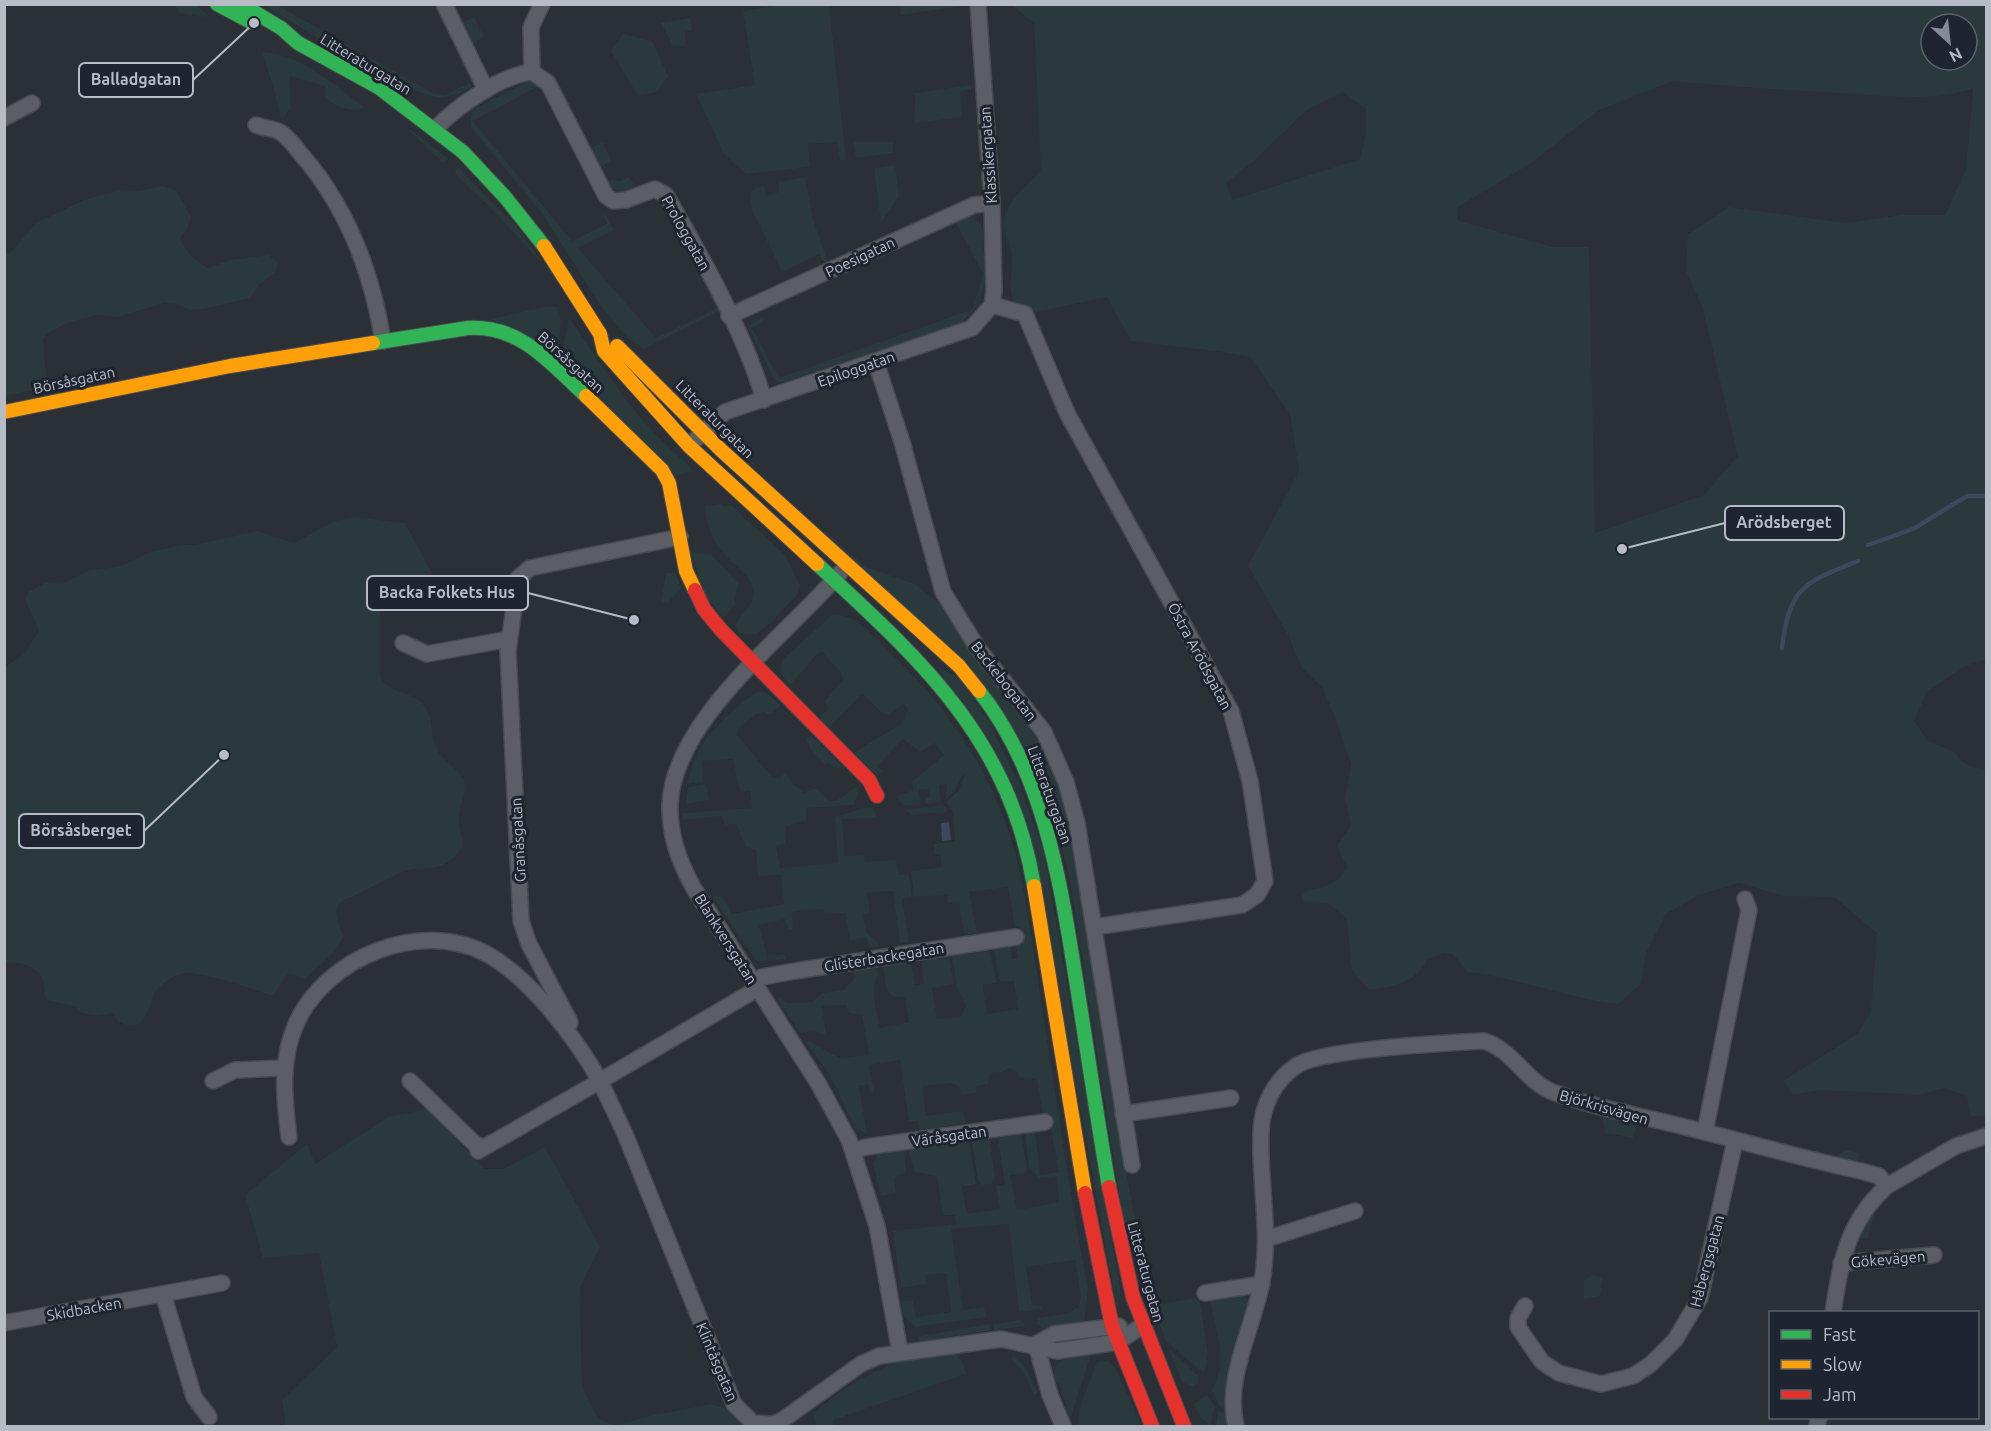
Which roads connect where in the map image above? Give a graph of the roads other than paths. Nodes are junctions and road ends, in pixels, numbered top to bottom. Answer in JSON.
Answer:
{"nodes":[{"id":1,"x":217,"y":4,"type":"edge"},
{"id":2,"x":241,"y":4,"type":"edge"},
{"id":3,"x":444,"y":4,"type":"edge"},
{"id":4,"x":542,"y":4,"type":"edge"},
{"id":5,"x":978,"y":4,"type":"edge"},
{"id":6,"x":298,"y":43,"type":"junction"},
{"id":7,"x":531,"y":72,"type":"junction"},
{"id":8,"x":486,"y":90,"type":"junction"},
{"id":9,"x":32,"y":103,"type":"dead end"},
{"id":10,"x":4,"y":118,"type":"edge"},
{"id":11,"x":256,"y":125,"type":"dead end"},
{"id":12,"x":435,"y":129,"type":"junction"},
{"id":13,"x":992,"y":203,"type":"junction"},
{"id":14,"x":992,"y":305,"type":"junction"},
{"id":15,"x":729,"y":316,"type":"junction"},
{"id":16,"x":600,"y":334,"type":"junction"},
{"id":17,"x":383,"y":341,"type":"junction"},
{"id":18,"x":876,"y":362,"type":"junction"},
{"id":19,"x":764,"y":400,"type":"junction"},
{"id":20,"x":4,"y":412,"type":"edge"},
{"id":21,"x":702,"y":431,"type":"junction"},
{"id":22,"x":689,"y":446,"type":"junction"},
{"id":23,"x":680,"y":537,"type":"junction"},
{"id":24,"x":848,"y":564,"type":"junction"},
{"id":25,"x":833,"y":580,"type":"junction"},
{"id":26,"x":509,"y":639,"type":"junction"},
{"id":27,"x":403,"y":643,"type":"dead end"},
{"id":28,"x":755,"y":663,"type":"junction"},
{"id":29,"x":877,"y":796,"type":"dead end"},
{"id":30,"x":1745,"y":899,"type":"dead end"},
{"id":31,"x":1094,"y":927,"type":"junction"},
{"id":32,"x":1016,"y":937,"type":"dead end"},
{"id":33,"x":755,"y":985,"type":"junction"},
{"id":34,"x":567,"y":1029,"type":"junction"},
{"id":35,"x":284,"y":1068,"type":"junction"},
{"id":36,"x":213,"y":1081,"type":"dead end"},
{"id":37,"x":410,"y":1081,"type":"dead end"},
{"id":38,"x":600,"y":1081,"type":"junction"},
{"id":39,"x":1231,"y":1098,"type":"dead end"},
{"id":40,"x":1123,"y":1114,"type":"junction"},
{"id":41,"x":1045,"y":1122,"type":"dead end"},
{"id":42,"x":1705,"y":1132,"type":"junction"},
{"id":43,"x":1986,"y":1136,"type":"edge"},
{"id":44,"x":289,"y":1137,"type":"dead end"},
{"id":45,"x":1735,"y":1141,"type":"junction"},
{"id":46,"x":854,"y":1151,"type":"junction"},
{"id":47,"x":1132,"y":1165,"type":"dead end"},
{"id":48,"x":1887,"y":1186,"type":"junction"},
{"id":49,"x":1355,"y":1211,"type":"dead end"},
{"id":50,"x":1266,"y":1239,"type":"junction"},
{"id":51,"x":1934,"y":1255,"type":"dead end"},
{"id":52,"x":1841,"y":1263,"type":"junction"},
{"id":53,"x":222,"y":1283,"type":"dead end"},
{"id":54,"x":1262,"y":1284,"type":"junction"},
{"id":55,"x":1205,"y":1293,"type":"dead end"},
{"id":56,"x":163,"y":1294,"type":"junction"},
{"id":57,"x":1525,"y":1306,"type":"dead end"},
{"id":58,"x":1833,"y":1311,"type":"edge"},
{"id":59,"x":4,"y":1323,"type":"edge"},
{"id":60,"x":1143,"y":1325,"type":"junction"},
{"id":61,"x":1112,"y":1326,"type":"junction"},
{"id":62,"x":1118,"y":1342,"type":"junction"},
{"id":63,"x":1036,"y":1344,"type":"junction"},
{"id":64,"x":900,"y":1352,"type":"junction"},
{"id":65,"x":210,"y":1417,"type":"dead end"},
{"id":66,"x":1063,"y":1426,"type":"edge"},
{"id":67,"x":1152,"y":1426,"type":"edge"},
{"id":68,"x":1184,"y":1426,"type":"edge"},
{"id":69,"x":1236,"y":1426,"type":"edge"}],
"edges":[{"from":1,"to":6,"type":"street","name":"Litteraturgatan"},
{"from":2,"to":6,"type":"street","name":"Litteraturgatan"},
{"from":3,"to":8,"type":"street"},
{"from":4,"to":7,"type":"street"},
{"from":5,"to":13,"type":"street","name":"Klassikergatan"},
{"from":6,"to":12,"type":"street","name":"Litteraturgatan"},
{"from":7,"to":8,"type":"street"},
{"from":7,"to":15,"type":"street","name":"Prologgatan"},
{"from":8,"to":12,"type":"street"},
{"from":9,"to":10,"type":"street"},
{"from":11,"to":17,"type":"street"},
{"from":12,"to":16,"type":"street","name":"Litteraturgatan"},
{"from":13,"to":14,"type":"street","name":"Klassikergatan"},
{"from":13,"to":15,"type":"street","name":"Poesigatan"},
{"from":14,"to":18,"type":"street","name":"Epiloggatan"},
{"from":14,"to":31,"type":"street","name":"Östra Arödsgatan"},
{"from":15,"to":19,"type":"street","name":"Prologgatan"},
{"from":16,"to":21,"type":"street","name":"Litteraturgatan"},
{"from":16,"to":22,"type":"street","name":"Litteraturgatan"},
{"from":17,"to":20,"type":"street","name":"Börsåsgatan"},
{"from":17,"to":23,"type":"street","name":"Börsåsgatan"},
{"from":18,"to":19,"type":"street","name":"Epiloggatan"},
{"from":18,"to":31,"type":"street","name":"Backebogatan"},
{"from":19,"to":21,"type":"street","name":"Epiloggatan"},
{"from":21,"to":22,"type":"street","name":"Epiloggatan"},
{"from":21,"to":24,"type":"street","name":"Litteraturgatan"},
{"from":22,"to":25,"type":"street","name":"Litteraturgatan"},
{"from":23,"to":26,"type":"street","name":"Granåsgatan"},
{"from":23,"to":28,"type":"street","name":"Börsåsgatan"},
{"from":24,"to":25,"type":"street","name":"Blankversgatan"},
{"from":24,"to":60,"type":"street","name":"Litteraturgatan"},
{"from":25,"to":28,"type":"street","name":"Blankversgatan"},
{"from":25,"to":61,"type":"street","name":"Litteraturgatan"},
{"from":26,"to":27,"type":"street"},
{"from":26,"to":34,"type":"street","name":"Granåsgatan"},
{"from":28,"to":29,"type":"street","name":"Börsåsgatan"},
{"from":28,"to":33,"type":"street","name":"Blankversgatan"},
{"from":30,"to":42,"type":"street"},
{"from":31,"to":40,"type":"street","name":"Backebogatan"},
{"from":32,"to":33,"type":"street","name":"Glisterbackegatan"},
{"from":33,"to":38,"type":"street","name":"Glisterbackegatan"},
{"from":33,"to":46,"type":"street","name":"Blankversgatan"},
{"from":34,"to":35,"type":"street","name":"Klintåsgatan"},
{"from":34,"to":38,"type":"street","name":"Klintåsgatan"},
{"from":35,"to":36,"type":"street"},
{"from":35,"to":44,"type":"street","name":"Klintåsgatan"},
{"from":37,"to":38,"type":"street"},
{"from":38,"to":64,"type":"street","name":"Klintåsgatan"},
{"from":39,"to":40,"type":"street"},
{"from":40,"to":47,"type":"street","name":"Backebogatan"},
{"from":41,"to":46,"type":"street","name":"Väråsgatan"},
{"from":42,"to":45,"type":"street","name":"Björkrisvägen"},
{"from":42,"to":50,"type":"street","name":"Björkrisvägen"},
{"from":43,"to":48,"type":"street"},
{"from":45,"to":48,"type":"street","name":"Björkrisvägen"},
{"from":45,"to":57,"type":"street","name":"Håbergsgatan"},
{"from":46,"to":64,"type":"street","name":"Blankversgatan"},
{"from":48,"to":52,"type":"street","name":"Gökevägen"},
{"from":49,"to":50,"type":"street"},
{"from":50,"to":54,"type":"street","name":"Björkrisvägen"},
{"from":51,"to":52,"type":"street","name":"Gökevägen"},
{"from":52,"to":58,"type":"street","name":"Gökevägen"},
{"from":53,"to":56,"type":"street","name":"Skidbacken"},
{"from":54,"to":55,"type":"street"},
{"from":54,"to":69,"type":"street","name":"Björkrisvägen"},
{"from":56,"to":59,"type":"street","name":"Skidbacken"},
{"from":56,"to":65,"type":"street"},
{"from":60,"to":61,"type":"street"},
{"from":60,"to":62,"type":"street"},
{"from":60,"to":68,"type":"street","name":"Litteraturgatan"},
{"from":61,"to":62,"type":"street","name":"Litteraturgatan"},
{"from":61,"to":63,"type":"street"},
{"from":62,"to":63,"type":"street","name":"Klintåsgatan"},
{"from":62,"to":67,"type":"street","name":"Litteraturgatan"},
{"from":63,"to":64,"type":"street","name":"Klintåsgatan"},
{"from":63,"to":66,"type":"street"}]}
